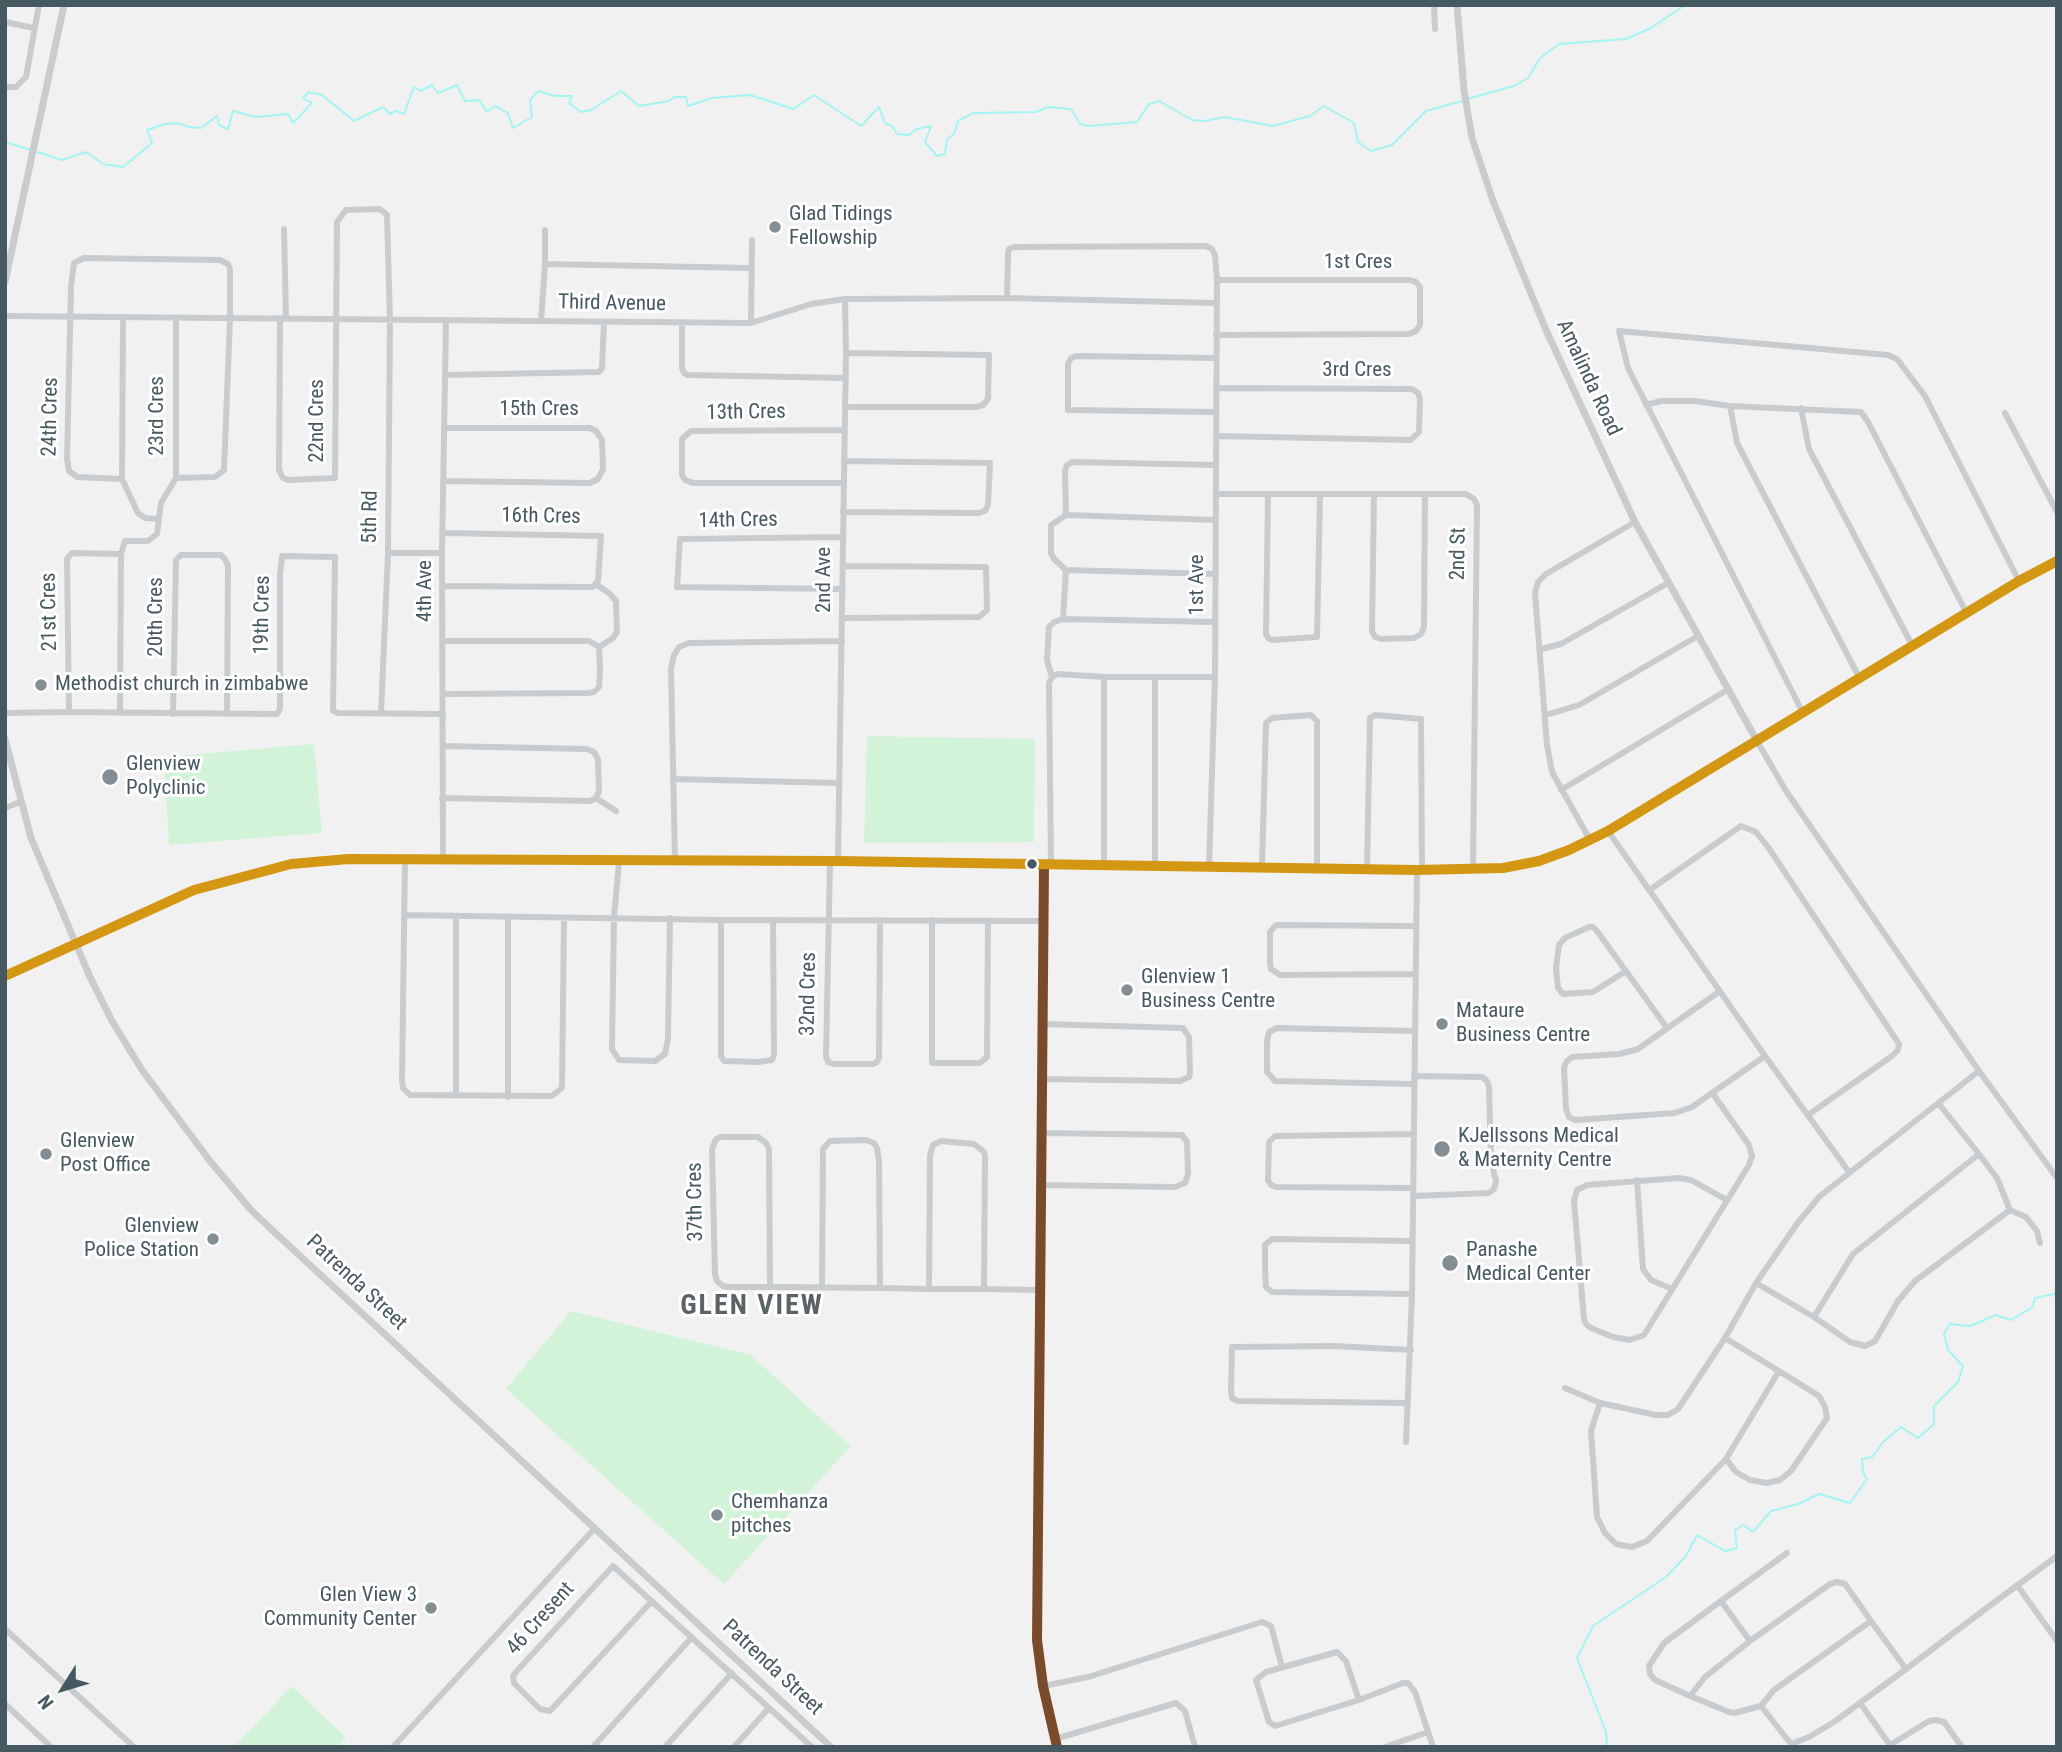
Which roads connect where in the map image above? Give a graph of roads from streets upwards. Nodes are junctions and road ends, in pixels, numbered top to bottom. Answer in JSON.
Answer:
{"nodes":[{"id":1,"x":38,"y":5,"type":"edge"},
{"id":2,"x":64,"y":5,"type":"edge"},
{"id":3,"x":1434,"y":5,"type":"edge"},
{"id":4,"x":1457,"y":5,"type":"edge"},
{"id":5,"x":5,"y":22,"type":"edge"},
{"id":6,"x":34,"y":28,"type":"junction"},
{"id":7,"x":1435,"y":29,"type":"dead end"},
{"id":8,"x":5,"y":87,"type":"edge"},
{"id":9,"x":285,"y":229,"type":"dead end"},
{"id":10,"x":545,"y":230,"type":"dead end"},
{"id":11,"x":752,"y":240,"type":"dead end"},
{"id":12,"x":545,"y":264,"type":"junction"},
{"id":13,"x":751,"y":268,"type":"junction"},
{"id":14,"x":1217,"y":280,"type":"junction"},
{"id":15,"x":5,"y":282,"type":"edge"},
{"id":16,"x":1007,"y":298,"type":"junction"},
{"id":17,"x":845,"y":299,"type":"junction"},
{"id":18,"x":1215,"y":303,"type":"junction"},
{"id":19,"x":5,"y":316,"type":"edge"},
{"id":20,"x":71,"y":316,"type":"junction"},
{"id":21,"x":123,"y":318,"type":"junction"},
{"id":22,"x":230,"y":318,"type":"junction"},
{"id":23,"x":283,"y":318,"type":"junction"},
{"id":24,"x":176,"y":319,"type":"junction"},
{"id":25,"x":336,"y":319,"type":"junction"},
{"id":26,"x":390,"y":321,"type":"junction"},
{"id":27,"x":541,"y":321,"type":"junction"},
{"id":28,"x":446,"y":322,"type":"junction"},
{"id":29,"x":604,"y":322,"type":"junction"},
{"id":30,"x":682,"y":323,"type":"junction"},
{"id":31,"x":751,"y":324,"type":"junction"},
{"id":32,"x":1216,"y":335,"type":"junction"},
{"id":33,"x":846,"y":353,"type":"junction"},
{"id":34,"x":1216,"y":358,"type":"junction"},
{"id":35,"x":445,"y":375,"type":"junction"},
{"id":36,"x":846,"y":378,"type":"junction"},
{"id":37,"x":1216,"y":388,"type":"junction"},
{"id":38,"x":1646,"y":405,"type":"junction"},
{"id":39,"x":1730,"y":406,"type":"junction"},
{"id":40,"x":845,"y":407,"type":"junction"},
{"id":41,"x":1801,"y":408,"type":"junction"},
{"id":42,"x":1215,"y":411,"type":"junction"},
{"id":43,"x":2005,"y":413,"type":"dead end"},
{"id":44,"x":444,"y":428,"type":"junction"},
{"id":45,"x":845,"y":430,"type":"junction"},
{"id":46,"x":1216,"y":436,"type":"junction"},
{"id":47,"x":844,"y":461,"type":"junction"},
{"id":48,"x":1216,"y":465,"type":"junction"},
{"id":49,"x":176,"y":478,"type":"junction"},
{"id":50,"x":122,"y":479,"type":"junction"},
{"id":51,"x":444,"y":481,"type":"junction"},
{"id":52,"x":843,"y":482,"type":"junction"},
{"id":53,"x":1216,"y":494,"type":"junction"},
{"id":54,"x":1268,"y":494,"type":"junction"},
{"id":55,"x":1374,"y":494,"type":"junction"},
{"id":56,"x":1425,"y":494,"type":"junction"},
{"id":57,"x":1320,"y":495,"type":"junction"},
{"id":58,"x":843,"y":512,"type":"junction"},
{"id":59,"x":2057,"y":512,"type":"edge"},
{"id":60,"x":1066,"y":515,"type":"junction"},
{"id":61,"x":158,"y":519,"type":"junction"},
{"id":62,"x":1215,"y":520,"type":"junction"},
{"id":63,"x":1635,"y":522,"type":"junction"},
{"id":64,"x":444,"y":533,"type":"junction"},
{"id":65,"x":843,"y":537,"type":"junction"},
{"id":66,"x":388,"y":553,"type":"junction"},
{"id":67,"x":442,"y":553,"type":"junction"},
{"id":68,"x":121,"y":554,"type":"junction"},
{"id":69,"x":2057,"y":561,"type":"edge"},
{"id":70,"x":843,"y":566,"type":"junction"},
{"id":71,"x":1066,"y":570,"type":"junction"},
{"id":72,"x":1215,"y":574,"type":"junction"},
{"id":73,"x":2019,"y":581,"type":"junction"},
{"id":74,"x":1668,"y":583,"type":"junction"},
{"id":75,"x":597,"y":585,"type":"junction"},
{"id":76,"x":442,"y":586,"type":"junction"},
{"id":77,"x":843,"y":589,"type":"junction"},
{"id":78,"x":1967,"y":614,"type":"junction"},
{"id":79,"x":843,"y":618,"type":"junction"},
{"id":80,"x":1063,"y":619,"type":"junction"},
{"id":81,"x":1215,"y":622,"type":"junction"},
{"id":82,"x":1698,"y":636,"type":"junction"},
{"id":83,"x":444,"y":641,"type":"junction"},
{"id":84,"x":842,"y":641,"type":"junction"},
{"id":85,"x":599,"y":647,"type":"junction"},
{"id":86,"x":1913,"y":647,"type":"junction"},
{"id":87,"x":1541,"y":649,"type":"junction"},
{"id":88,"x":1104,"y":677,"type":"junction"},
{"id":89,"x":1154,"y":677,"type":"junction"},
{"id":90,"x":1215,"y":677,"type":"junction"},
{"id":91,"x":1860,"y":679,"type":"junction"},
{"id":92,"x":1050,"y":680,"type":"junction"},
{"id":93,"x":1729,"y":689,"type":"junction"},
{"id":94,"x":443,"y":694,"type":"junction"},
{"id":95,"x":69,"y":712,"type":"junction"},
{"id":96,"x":5,"y":713,"type":"edge"},
{"id":97,"x":120,"y":713,"type":"junction"},
{"id":98,"x":381,"y":713,"type":"junction"},
{"id":99,"x":1803,"y":713,"type":"junction"},
{"id":100,"x":173,"y":714,"type":"junction"},
{"id":101,"x":227,"y":714,"type":"junction"},
{"id":102,"x":443,"y":714,"type":"junction"},
{"id":103,"x":1546,"y":715,"type":"junction"},
{"id":104,"x":5,"y":739,"type":"edge"},
{"id":105,"x":1757,"y":741,"type":"junction"},
{"id":106,"x":443,"y":746,"type":"junction"},
{"id":107,"x":673,"y":779,"type":"junction"},
{"id":108,"x":838,"y":783,"type":"junction"},
{"id":109,"x":1561,"y":790,"type":"junction"},
{"id":110,"x":442,"y":798,"type":"junction"},
{"id":111,"x":596,"y":798,"type":"junction"},
{"id":112,"x":20,"y":802,"type":"junction"},
{"id":113,"x":5,"y":808,"type":"edge"},
{"id":114,"x":616,"y":811,"type":"dead end"},
{"id":115,"x":1608,"y":831,"type":"junction"},
{"id":116,"x":1590,"y":840,"type":"junction"},
{"id":117,"x":405,"y":859,"type":"junction"},
{"id":118,"x":443,"y":860,"type":"junction"},
{"id":119,"x":675,"y":861,"type":"junction"},
{"id":120,"x":834,"y":861,"type":"junction"},
{"id":121,"x":619,"y":862,"type":"junction"},
{"id":122,"x":1104,"y":865,"type":"junction"},
{"id":123,"x":1047,"y":866,"type":"junction"},
{"id":124,"x":1155,"y":867,"type":"junction"},
{"id":125,"x":1209,"y":867,"type":"junction"},
{"id":126,"x":1262,"y":867,"type":"junction"},
{"id":127,"x":1317,"y":867,"type":"junction"},
{"id":128,"x":1367,"y":868,"type":"junction"},
{"id":129,"x":1420,"y":870,"type":"junction"},
{"id":130,"x":1473,"y":870,"type":"junction"},
{"id":131,"x":1651,"y":889,"type":"junction"},
{"id":132,"x":405,"y":915,"type":"junction"},
{"id":133,"x":456,"y":916,"type":"junction"},
{"id":134,"x":508,"y":917,"type":"junction"},
{"id":135,"x":614,"y":917,"type":"junction"},
{"id":136,"x":564,"y":918,"type":"junction"},
{"id":137,"x":670,"y":918,"type":"junction"},
{"id":138,"x":722,"y":920,"type":"junction"},
{"id":139,"x":773,"y":920,"type":"junction"},
{"id":140,"x":827,"y":920,"type":"junction"},
{"id":141,"x":880,"y":920,"type":"junction"},
{"id":142,"x":932,"y":920,"type":"junction"},
{"id":143,"x":988,"y":921,"type":"junction"},
{"id":144,"x":1043,"y":921,"type":"junction"},
{"id":145,"x":1415,"y":926,"type":"junction"},
{"id":146,"x":76,"y":944,"type":"junction"},
{"id":147,"x":1626,"y":971,"type":"junction"},
{"id":148,"x":1415,"y":974,"type":"junction"},
{"id":149,"x":5,"y":976,"type":"edge"},
{"id":150,"x":1720,"y":991,"type":"junction"},
{"id":151,"x":1042,"y":1024,"type":"junction"},
{"id":152,"x":1667,"y":1028,"type":"junction"},
{"id":153,"x":1415,"y":1031,"type":"junction"},
{"id":154,"x":1765,"y":1056,"type":"junction"},
{"id":155,"x":1979,"y":1071,"type":"junction"},
{"id":156,"x":1040,"y":1079,"type":"junction"},
{"id":157,"x":1414,"y":1080,"type":"junction"},
{"id":158,"x":1713,"y":1094,"type":"junction"},
{"id":159,"x":456,"y":1096,"type":"junction"},
{"id":160,"x":508,"y":1097,"type":"junction"},
{"id":161,"x":1939,"y":1104,"type":"junction"},
{"id":162,"x":1808,"y":1115,"type":"junction"},
{"id":163,"x":1041,"y":1133,"type":"junction"},
{"id":164,"x":1413,"y":1134,"type":"junction"},
{"id":165,"x":1979,"y":1154,"type":"junction"},
{"id":166,"x":1849,"y":1172,"type":"junction"},
{"id":167,"x":2057,"y":1178,"type":"edge"},
{"id":168,"x":1637,"y":1180,"type":"junction"},
{"id":169,"x":1040,"y":1185,"type":"junction"},
{"id":170,"x":1412,"y":1188,"type":"junction"},
{"id":171,"x":1412,"y":1196,"type":"junction"},
{"id":172,"x":1727,"y":1200,"type":"junction"},
{"id":173,"x":2010,"y":1210,"type":"junction"},
{"id":174,"x":1412,"y":1241,"type":"junction"},
{"id":175,"x":2040,"y":1243,"type":"dead end"},
{"id":176,"x":1756,"y":1283,"type":"junction"},
{"id":177,"x":770,"y":1287,"type":"junction"},
{"id":178,"x":822,"y":1288,"type":"junction"},
{"id":179,"x":880,"y":1288,"type":"junction"},
{"id":180,"x":929,"y":1289,"type":"junction"},
{"id":181,"x":984,"y":1289,"type":"junction"},
{"id":182,"x":1672,"y":1289,"type":"junction"},
{"id":183,"x":1040,"y":1290,"type":"junction"},
{"id":184,"x":1412,"y":1294,"type":"junction"},
{"id":185,"x":1814,"y":1317,"type":"junction"},
{"id":186,"x":1725,"y":1338,"type":"junction"},
{"id":187,"x":1410,"y":1350,"type":"junction"},
{"id":188,"x":1779,"y":1371,"type":"junction"},
{"id":189,"x":1565,"y":1388,"type":"dead end"},
{"id":190,"x":1408,"y":1403,"type":"junction"},
{"id":191,"x":1600,"y":1403,"type":"junction"},
{"id":192,"x":1406,"y":1442,"type":"dead end"},
{"id":193,"x":1726,"y":1459,"type":"junction"},
{"id":194,"x":596,"y":1528,"type":"junction"},
{"id":195,"x":1787,"y":1553,"type":"dead end"},
{"id":196,"x":2057,"y":1556,"type":"edge"},
{"id":197,"x":2017,"y":1585,"type":"junction"},
{"id":198,"x":652,"y":1601,"type":"junction"},
{"id":199,"x":1721,"y":1601,"type":"junction"},
{"id":200,"x":1871,"y":1621,"type":"junction"},
{"id":201,"x":5,"y":1629,"type":"edge"},
{"id":202,"x":692,"y":1637,"type":"junction"},
{"id":203,"x":1751,"y":1641,"type":"junction"},
{"id":204,"x":2057,"y":1641,"type":"edge"},
{"id":205,"x":1282,"y":1667,"type":"junction"},
{"id":206,"x":1906,"y":1669,"type":"junction"},
{"id":207,"x":732,"y":1674,"type":"junction"},
{"id":208,"x":1044,"y":1686,"type":"junction"},
{"id":209,"x":1690,"y":1696,"type":"junction"},
{"id":210,"x":1359,"y":1700,"type":"junction"},
{"id":211,"x":1860,"y":1703,"type":"junction"},
{"id":212,"x":5,"y":1704,"type":"edge"},
{"id":213,"x":1760,"y":1706,"type":"junction"},
{"id":214,"x":769,"y":1708,"type":"junction"},
{"id":215,"x":1428,"y":1732,"type":"junction"},
{"id":216,"x":1056,"y":1743,"type":"edge"},
{"id":217,"x":810,"y":1746,"type":"edge"},
{"id":218,"x":1890,"y":1746,"type":"edge"},
{"id":219,"x":51,"y":1747,"type":"edge"},
{"id":220,"x":134,"y":1747,"type":"edge"},
{"id":221,"x":393,"y":1747,"type":"edge"},
{"id":222,"x":593,"y":1747,"type":"edge"},
{"id":223,"x":664,"y":1747,"type":"edge"},
{"id":224,"x":734,"y":1747,"type":"edge"},
{"id":225,"x":831,"y":1747,"type":"edge"},
{"id":226,"x":1195,"y":1747,"type":"edge"},
{"id":227,"x":1385,"y":1747,"type":"edge"},
{"id":228,"x":1433,"y":1747,"type":"edge"},
{"id":229,"x":1962,"y":1747,"type":"edge"}],
"edges":[{"from":1,"to":6,"type":"street"},
{"from":2,"to":15,"type":"street"},
{"from":3,"to":7,"type":"street"},
{"from":4,"to":63,"type":"street","name":"Amalinda Road"},
{"from":5,"to":6,"type":"street"},
{"from":6,"to":8,"type":"street"},
{"from":9,"to":23,"type":"street"},
{"from":10,"to":12,"type":"street"},
{"from":11,"to":13,"type":"street"},
{"from":12,"to":13,"type":"street"},
{"from":12,"to":27,"type":"street"},
{"from":13,"to":31,"type":"street"},
{"from":14,"to":16,"type":"street","name":"1st Ave"},
{"from":14,"to":18,"type":"street","name":"1st Ave"},
{"from":14,"to":32,"type":"street","name":"1st Cres"},
{"from":16,"to":17,"type":"street","name":"Third Avenue"},
{"from":16,"to":18,"type":"street","name":"Third Avenue"},
{"from":17,"to":31,"type":"street","name":"Third Avenue"},
{"from":17,"to":33,"type":"street","name":"2nd Ave"},
{"from":18,"to":32,"type":"street","name":"1st Ave"},
{"from":19,"to":20,"type":"street","name":"Third Avenue"},
{"from":20,"to":21,"type":"street","name":"Third Avenue"},
{"from":20,"to":22,"type":"street","name":"24th Cres"},
{"from":20,"to":50,"type":"street","name":"24th Cres"},
{"from":21,"to":24,"type":"street","name":"Third Avenue"},
{"from":21,"to":50,"type":"street"},
{"from":22,"to":23,"type":"street","name":"Third Avenue"},
{"from":22,"to":24,"type":"street","name":"Third Avenue"},
{"from":22,"to":49,"type":"street","name":"23rd Cres"},
{"from":23,"to":25,"type":"street","name":"Third Avenue"},
{"from":23,"to":25,"type":"street","name":"22nd Cres"},
{"from":24,"to":49,"type":"street","name":"23rd Cres"},
{"from":25,"to":26,"type":"street","name":"Third Avenue"},
{"from":25,"to":26,"type":"street","name":"5th Rd"},
{"from":26,"to":28,"type":"street","name":"Third Avenue"},
{"from":26,"to":66,"type":"street","name":"5th Rd"},
{"from":27,"to":28,"type":"street","name":"Third Avenue"},
{"from":27,"to":29,"type":"street","name":"Third Avenue"},
{"from":28,"to":35,"type":"street","name":"4th Ave"},
{"from":29,"to":30,"type":"street","name":"Third Avenue"},
{"from":29,"to":35,"type":"street"},
{"from":30,"to":31,"type":"street","name":"Third Avenue"},
{"from":30,"to":36,"type":"street"},
{"from":32,"to":34,"type":"street","name":"1st Ave"},
{"from":33,"to":36,"type":"street","name":"2nd Ave"},
{"from":33,"to":40,"type":"street"},
{"from":34,"to":37,"type":"street","name":"1st Ave"},
{"from":34,"to":42,"type":"street"},
{"from":35,"to":44,"type":"street","name":"4th Ave"},
{"from":36,"to":40,"type":"street","name":"2nd Ave"},
{"from":37,"to":42,"type":"street","name":"1st Ave"},
{"from":37,"to":46,"type":"street","name":"3rd Cres"},
{"from":38,"to":39,"type":"street"},
{"from":38,"to":73,"type":"street"},
{"from":38,"to":99,"type":"street"},
{"from":39,"to":41,"type":"street"},
{"from":39,"to":91,"type":"street"},
{"from":40,"to":45,"type":"street","name":"2nd Ave"},
{"from":41,"to":78,"type":"street"},
{"from":41,"to":86,"type":"street"},
{"from":42,"to":46,"type":"street","name":"1st Ave"},
{"from":43,"to":59,"type":"street"},
{"from":44,"to":51,"type":"street","name":"4th Ave"},
{"from":44,"to":51,"type":"street","name":"15th Cres"},
{"from":45,"to":47,"type":"street","name":"2nd Ave"},
{"from":45,"to":52,"type":"street","name":"13th Cres"},
{"from":46,"to":48,"type":"street","name":"1st Ave"},
{"from":47,"to":52,"type":"street","name":"2nd Ave"},
{"from":47,"to":58,"type":"street"},
{"from":48,"to":53,"type":"street","name":"1st Ave"},
{"from":48,"to":60,"type":"street"},
{"from":49,"to":61,"type":"street"},
{"from":50,"to":61,"type":"street"},
{"from":51,"to":64,"type":"street","name":"4th Ave"},
{"from":52,"to":58,"type":"street","name":"2nd Ave"},
{"from":53,"to":54,"type":"street","name":"2nd St"},
{"from":53,"to":62,"type":"street","name":"1st Ave"},
{"from":54,"to":57,"type":"street","name":"2nd St"},
{"from":54,"to":57,"type":"street"},
{"from":55,"to":56,"type":"street","name":"2nd St"},
{"from":55,"to":56,"type":"street"},
{"from":55,"to":57,"type":"street","name":"2nd St"},
{"from":56,"to":130,"type":"street","name":"2nd St"},
{"from":58,"to":65,"type":"street","name":"2nd Ave"},
{"from":60,"to":62,"type":"street"},
{"from":60,"to":71,"type":"street"},
{"from":61,"to":68,"type":"street"},
{"from":62,"to":72,"type":"street","name":"1st Ave"},
{"from":63,"to":74,"type":"street","name":"Amalinda Road"},
{"from":63,"to":87,"type":"street"},
{"from":64,"to":67,"type":"street","name":"4th Ave"},
{"from":64,"to":75,"type":"street","name":"16th Cres"},
{"from":65,"to":70,"type":"street","name":"2nd Ave"},
{"from":65,"to":77,"type":"street","name":"14th Cres"},
{"from":66,"to":67,"type":"street"},
{"from":66,"to":98,"type":"street","name":"5th Rd"},
{"from":67,"to":76,"type":"street","name":"4th Ave"},
{"from":68,"to":95,"type":"street","name":"21st Cres"},
{"from":68,"to":97,"type":"street"},
{"from":69,"to":73,"type":"street"},
{"from":70,"to":77,"type":"street","name":"2nd Ave"},
{"from":70,"to":79,"type":"street"},
{"from":71,"to":72,"type":"street"},
{"from":71,"to":80,"type":"street"},
{"from":72,"to":81,"type":"street","name":"1st Ave"},
{"from":73,"to":78,"type":"street"},
{"from":74,"to":82,"type":"street","name":"Amalinda Road"},
{"from":74,"to":87,"type":"street"},
{"from":75,"to":76,"type":"street"},
{"from":75,"to":85,"type":"street"},
{"from":76,"to":83,"type":"street","name":"4th Ave"},
{"from":77,"to":79,"type":"street","name":"2nd Ave"},
{"from":78,"to":86,"type":"street"},
{"from":79,"to":84,"type":"street","name":"2nd Ave"},
{"from":80,"to":81,"type":"street"},
{"from":80,"to":92,"type":"street"},
{"from":81,"to":90,"type":"street","name":"1st Ave"},
{"from":82,"to":93,"type":"street","name":"Amalinda Road"},
{"from":82,"to":103,"type":"street"},
{"from":83,"to":85,"type":"street"},
{"from":83,"to":94,"type":"street","name":"4th Ave"},
{"from":84,"to":107,"type":"street"},
{"from":84,"to":108,"type":"street","name":"2nd Ave"},
{"from":85,"to":94,"type":"street"},
{"from":86,"to":91,"type":"street"},
{"from":87,"to":103,"type":"street"},
{"from":88,"to":89,"type":"street"},
{"from":88,"to":92,"type":"street"},
{"from":88,"to":122,"type":"street"},
{"from":89,"to":90,"type":"street"},
{"from":89,"to":124,"type":"street"},
{"from":90,"to":125,"type":"street","name":"1st Ave"},
{"from":91,"to":99,"type":"street"},
{"from":92,"to":123,"type":"street"},
{"from":93,"to":105,"type":"street","name":"Amalinda Road"},
{"from":93,"to":109,"type":"street"},
{"from":94,"to":102,"type":"street","name":"4th Ave"},
{"from":95,"to":96,"type":"street"},
{"from":95,"to":97,"type":"street"},
{"from":97,"to":100,"type":"street"},
{"from":98,"to":101,"type":"street","name":"19th Cres"},
{"from":98,"to":102,"type":"street"},
{"from":99,"to":105,"type":"street"},
{"from":100,"to":101,"type":"street"},
{"from":100,"to":101,"type":"street","name":"20th Cres"},
{"from":102,"to":106,"type":"street","name":"4th Ave"},
{"from":103,"to":109,"type":"street"},
{"from":104,"to":112,"type":"street","name":"Patrenda Street"},
{"from":105,"to":115,"type":"street"},
{"from":105,"to":155,"type":"street"},
{"from":106,"to":110,"type":"street","name":"4th Ave"},
{"from":106,"to":111,"type":"street"},
{"from":107,"to":108,"type":"street"},
{"from":107,"to":119,"type":"street"},
{"from":108,"to":120,"type":"street","name":"2nd Ave"},
{"from":109,"to":116,"type":"street"},
{"from":110,"to":111,"type":"street"},
{"from":110,"to":118,"type":"street","name":"4th Ave"},
{"from":111,"to":114,"type":"street"},
{"from":112,"to":113,"type":"street"},
{"from":112,"to":146,"type":"street","name":"Patrenda Street"},
{"from":115,"to":116,"type":"street"},
{"from":115,"to":131,"type":"street"},
{"from":116,"to":130,"type":"street"},
{"from":117,"to":118,"type":"street"},
{"from":117,"to":132,"type":"street"},
{"from":117,"to":146,"type":"street"},
{"from":118,"to":121,"type":"street"},
{"from":119,"to":120,"type":"street"},
{"from":119,"to":121,"type":"street"},
{"from":120,"to":123,"type":"street"},
{"from":120,"to":140,"type":"street","name":"32nd Cres"},
{"from":121,"to":135,"type":"street"},
{"from":122,"to":123,"type":"street"},
{"from":122,"to":124,"type":"street"},
{"from":123,"to":144,"type":"street"},
{"from":124,"to":125,"type":"street"},
{"from":125,"to":126,"type":"street"},
{"from":126,"to":127,"type":"street"},
{"from":126,"to":127,"type":"street"},
{"from":127,"to":128,"type":"street"},
{"from":128,"to":129,"type":"street"},
{"from":128,"to":129,"type":"street"},
{"from":129,"to":130,"type":"street"},
{"from":129,"to":145,"type":"street"},
{"from":131,"to":150,"type":"street"},
{"from":131,"to":162,"type":"street"},
{"from":132,"to":133,"type":"street"},
{"from":132,"to":159,"type":"street"},
{"from":133,"to":134,"type":"street"},
{"from":133,"to":159,"type":"street"},
{"from":134,"to":136,"type":"street"},
{"from":134,"to":160,"type":"street"},
{"from":135,"to":136,"type":"street"},
{"from":135,"to":137,"type":"street"},
{"from":135,"to":137,"type":"street"},
{"from":136,"to":160,"type":"street"},
{"from":137,"to":138,"type":"street"},
{"from":138,"to":139,"type":"street"},
{"from":138,"to":139,"type":"street"},
{"from":139,"to":140,"type":"street"},
{"from":140,"to":141,"type":"street"},
{"from":140,"to":141,"type":"street","name":"32nd Cres"},
{"from":141,"to":142,"type":"street"},
{"from":142,"to":143,"type":"street"},
{"from":142,"to":143,"type":"street"},
{"from":143,"to":144,"type":"street"},
{"from":144,"to":151,"type":"street"},
{"from":145,"to":148,"type":"street"},
{"from":145,"to":148,"type":"street"},
{"from":146,"to":149,"type":"street"},
{"from":146,"to":194,"type":"street","name":"Patrenda Street"},
{"from":147,"to":147,"type":"street"},
{"from":147,"to":152,"type":"street"},
{"from":148,"to":153,"type":"street"},
{"from":150,"to":152,"type":"street"},
{"from":150,"to":154,"type":"street"},
{"from":151,"to":156,"type":"street"},
{"from":151,"to":156,"type":"street"},
{"from":152,"to":158,"type":"street"},
{"from":153,"to":157,"type":"street"},
{"from":153,"to":157,"type":"street"},
{"from":154,"to":158,"type":"street"},
{"from":154,"to":162,"type":"street"},
{"from":155,"to":161,"type":"street"},
{"from":155,"to":167,"type":"street"},
{"from":156,"to":163,"type":"street"},
{"from":157,"to":164,"type":"street"},
{"from":157,"to":171,"type":"street"},
{"from":158,"to":172,"type":"street"},
{"from":159,"to":160,"type":"street"},
{"from":161,"to":165,"type":"street"},
{"from":161,"to":166,"type":"street"},
{"from":162,"to":166,"type":"street"},
{"from":163,"to":169,"type":"street"},
{"from":163,"to":169,"type":"street"},
{"from":164,"to":170,"type":"street"},
{"from":164,"to":170,"type":"street"},
{"from":165,"to":173,"type":"street"},
{"from":165,"to":185,"type":"street"},
{"from":166,"to":176,"type":"street"},
{"from":168,"to":172,"type":"street"},
{"from":168,"to":182,"type":"street"},
{"from":168,"to":182,"type":"street"},
{"from":169,"to":183,"type":"street"},
{"from":170,"to":171,"type":"street"},
{"from":171,"to":174,"type":"street"},
{"from":172,"to":182,"type":"street"},
{"from":173,"to":175,"type":"street"},
{"from":173,"to":185,"type":"street"},
{"from":174,"to":184,"type":"street"},
{"from":174,"to":184,"type":"street"},
{"from":176,"to":185,"type":"street"},
{"from":176,"to":186,"type":"street"},
{"from":177,"to":177,"type":"street","name":"37th Cres"},
{"from":177,"to":178,"type":"street"},
{"from":178,"to":179,"type":"street"},
{"from":178,"to":179,"type":"street"},
{"from":179,"to":180,"type":"street"},
{"from":180,"to":181,"type":"street"},
{"from":180,"to":181,"type":"street"},
{"from":181,"to":183,"type":"street"},
{"from":183,"to":208,"type":"street"},
{"from":184,"to":187,"type":"street"},
{"from":186,"to":188,"type":"street"},
{"from":186,"to":191,"type":"street"},
{"from":187,"to":190,"type":"street"},
{"from":187,"to":190,"type":"street"},
{"from":188,"to":193,"type":"street"},
{"from":188,"to":193,"type":"street"},
{"from":189,"to":191,"type":"street"},
{"from":190,"to":192,"type":"street"},
{"from":191,"to":193,"type":"street"},
{"from":194,"to":221,"type":"street"},
{"from":194,"to":225,"type":"street","name":"Patrenda Street"},
{"from":195,"to":199,"type":"street"},
{"from":196,"to":197,"type":"street"},
{"from":197,"to":204,"type":"street"},
{"from":197,"to":206,"type":"street"},
{"from":198,"to":198,"type":"street","name":"46 Cresent"},
{"from":198,"to":202,"type":"street"},
{"from":199,"to":203,"type":"street"},
{"from":199,"to":209,"type":"street"},
{"from":200,"to":203,"type":"street"},
{"from":200,"to":206,"type":"street"},
{"from":200,"to":213,"type":"street"},
{"from":201,"to":220,"type":"street"},
{"from":202,"to":207,"type":"street"},
{"from":202,"to":222,"type":"street"},
{"from":203,"to":209,"type":"street"},
{"from":205,"to":208,"type":"street"},
{"from":205,"to":210,"type":"street"},
{"from":205,"to":210,"type":"street"},
{"from":206,"to":211,"type":"street"},
{"from":207,"to":214,"type":"street"},
{"from":207,"to":223,"type":"street"},
{"from":208,"to":216,"type":"street"},
{"from":209,"to":213,"type":"street"},
{"from":210,"to":215,"type":"street"},
{"from":211,"to":213,"type":"street"},
{"from":211,"to":218,"type":"street"},
{"from":212,"to":219,"type":"street"},
{"from":214,"to":217,"type":"street"},
{"from":214,"to":224,"type":"street"},
{"from":215,"to":227,"type":"street"},
{"from":215,"to":228,"type":"street"},
{"from":216,"to":226,"type":"street"},
{"from":218,"to":229,"type":"street"}]}
